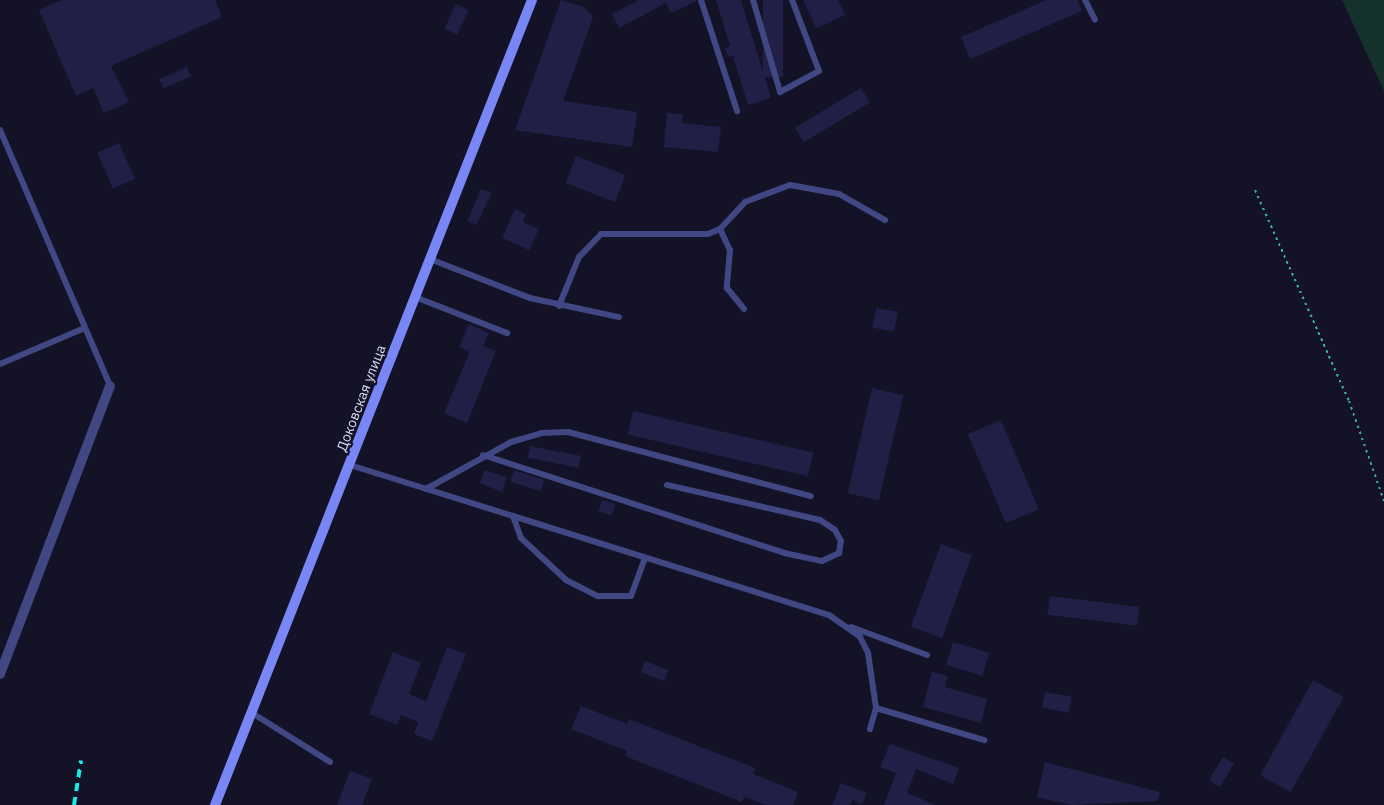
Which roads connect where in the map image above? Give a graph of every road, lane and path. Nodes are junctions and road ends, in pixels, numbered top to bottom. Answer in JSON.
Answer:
{"nodes":[{"id":1,"x":532,"y":0,"type":"edge"},
{"id":2,"x":701,"y":0,"type":"edge"},
{"id":3,"x":753,"y":0,"type":"edge"},
{"id":4,"x":792,"y":0,"type":"edge"},
{"id":5,"x":1085,"y":0,"type":"edge"},
{"id":6,"x":1095,"y":20,"type":"dead end"},
{"id":7,"x":737,"y":111,"type":"dead end"},
{"id":8,"x":0,"y":130,"type":"edge"},
{"id":9,"x":1255,"y":190,"type":"dead end"},
{"id":10,"x":884,"y":220,"type":"dead end"},
{"id":11,"x":720,"y":229,"type":"junction"},
{"id":12,"x":430,"y":259,"type":"junction"},
{"id":13,"x":415,"y":297,"type":"junction"},
{"id":14,"x":559,"y":306,"type":"junction"},
{"id":15,"x":744,"y":309,"type":"dead end"},
{"id":16,"x":619,"y":317,"type":"dead end"},
{"id":17,"x":85,"y":328,"type":"junction"},
{"id":18,"x":507,"y":333,"type":"dead end"},
{"id":19,"x":0,"y":364,"type":"edge"},
{"id":20,"x":110,"y":386,"type":"joint"},
{"id":21,"x":483,"y":455,"type":"junction"},
{"id":22,"x":350,"y":465,"type":"junction"},
{"id":23,"x":667,"y":485,"type":"dead end"},
{"id":24,"x":426,"y":489,"type":"junction"},
{"id":25,"x":811,"y":496,"type":"dead end"},
{"id":26,"x":1384,"y":501,"type":"edge"},
{"id":27,"x":513,"y":516,"type":"junction"},
{"id":28,"x":645,"y":558,"type":"junction"},
{"id":29,"x":848,"y":626,"type":"junction"},
{"id":30,"x":927,"y":655,"type":"dead end"},
{"id":31,"x":0,"y":674,"type":"edge"},
{"id":32,"x":876,"y":708,"type":"junction"},
{"id":33,"x":252,"y":713,"type":"junction"},
{"id":34,"x":870,"y":729,"type":"dead end"},
{"id":35,"x":984,"y":740,"type":"dead end"},
{"id":36,"x":330,"y":762,"type":"dead end"},
{"id":37,"x":215,"y":805,"type":"edge"}],
"edges":[{"from":1,"to":12,"type":"street","name":"Доковская улица"},
{"from":2,"to":7,"type":"lane"},
{"from":3,"to":4,"type":"lane"},
{"from":5,"to":6,"type":"lane"},
{"from":8,"to":17,"type":"lane"},
{"from":9,"to":26,"type":"path"},
{"from":10,"to":11,"type":"lane"},
{"from":11,"to":14,"type":"lane"},
{"from":11,"to":15,"type":"lane"},
{"from":12,"to":13,"type":"street","name":"Доковская улица"},
{"from":12,"to":14,"type":"lane"},
{"from":13,"to":18,"type":"lane"},
{"from":13,"to":22,"type":"street","name":"Доковская улица"},
{"from":14,"to":16,"type":"lane"},
{"from":17,"to":19,"type":"lane"},
{"from":17,"to":20,"type":"lane"},
{"from":20,"to":31,"type":"street"},
{"from":21,"to":23,"type":"lane"},
{"from":21,"to":24,"type":"lane"},
{"from":21,"to":25,"type":"lane"},
{"from":22,"to":24,"type":"lane"},
{"from":22,"to":33,"type":"street","name":"Доковская улица"},
{"from":24,"to":27,"type":"lane"},
{"from":27,"to":28,"type":"lane"},
{"from":27,"to":28,"type":"lane"},
{"from":28,"to":29,"type":"lane"},
{"from":29,"to":30,"type":"lane"},
{"from":29,"to":32,"type":"lane"},
{"from":32,"to":34,"type":"lane"},
{"from":32,"to":35,"type":"lane"},
{"from":33,"to":36,"type":"lane"},
{"from":33,"to":37,"type":"street","name":"Доковская улица"}]}
